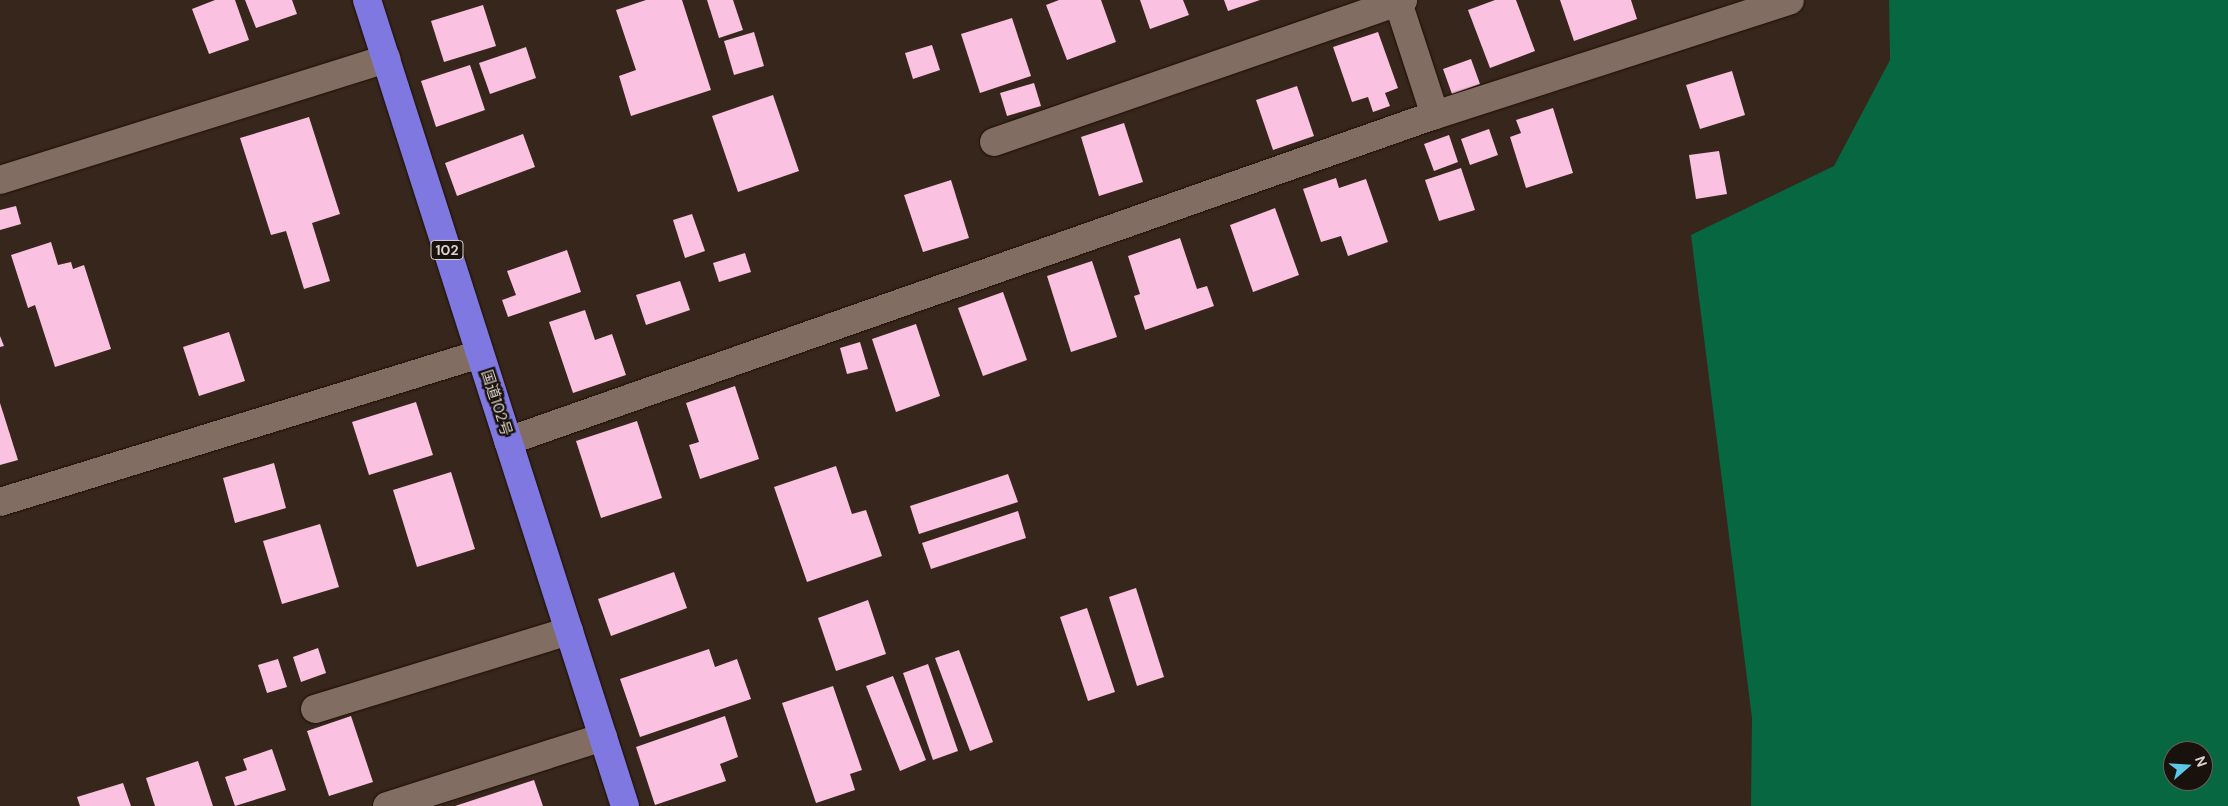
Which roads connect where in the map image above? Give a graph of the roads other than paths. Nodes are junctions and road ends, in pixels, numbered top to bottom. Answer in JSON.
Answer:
{"nodes":[{"id":1,"x":367,"y":0,"type":"edge"},
{"id":2,"x":1790,"y":0,"type":"edge"},
{"id":3,"x":1400,"y":1,"type":"edge"},
{"id":4,"x":386,"y":59,"type":"junction"},
{"id":5,"x":1435,"y":115,"type":"junction"},
{"id":6,"x":994,"y":142,"type":"dead end"},
{"id":7,"x":0,"y":180,"type":"edge"},
{"id":8,"x":480,"y":354,"type":"junction"},
{"id":9,"x":508,"y":441,"type":"junction"},
{"id":10,"x":0,"y":502,"type":"edge"},
{"id":11,"x":569,"y":631,"type":"junction"},
{"id":12,"x":314,"y":710,"type":"dead end"},
{"id":13,"x":603,"y":738,"type":"junction"},
{"id":14,"x":387,"y":806,"type":"edge"},
{"id":15,"x":625,"y":806,"type":"edge"}],
"edges":[{"from":1,"to":4,"type":"highway","name":"国道102号","number":"102"},
{"from":2,"to":5,"type":"street"},
{"from":3,"to":5,"type":"street"},
{"from":3,"to":6,"type":"street"},
{"from":4,"to":7,"type":"street"},
{"from":4,"to":8,"type":"highway","name":"国道102号","number":"102"},
{"from":5,"to":9,"type":"street"},
{"from":8,"to":9,"type":"highway","name":"国道102号","number":"102"},
{"from":8,"to":10,"type":"street"},
{"from":9,"to":11,"type":"highway","name":"国道102号","number":"102"},
{"from":11,"to":12,"type":"street"},
{"from":11,"to":13,"type":"highway","name":"国道102号","number":"102"},
{"from":13,"to":14,"type":"street"},
{"from":13,"to":15,"type":"highway","name":"国道102号","number":"102"}]}
